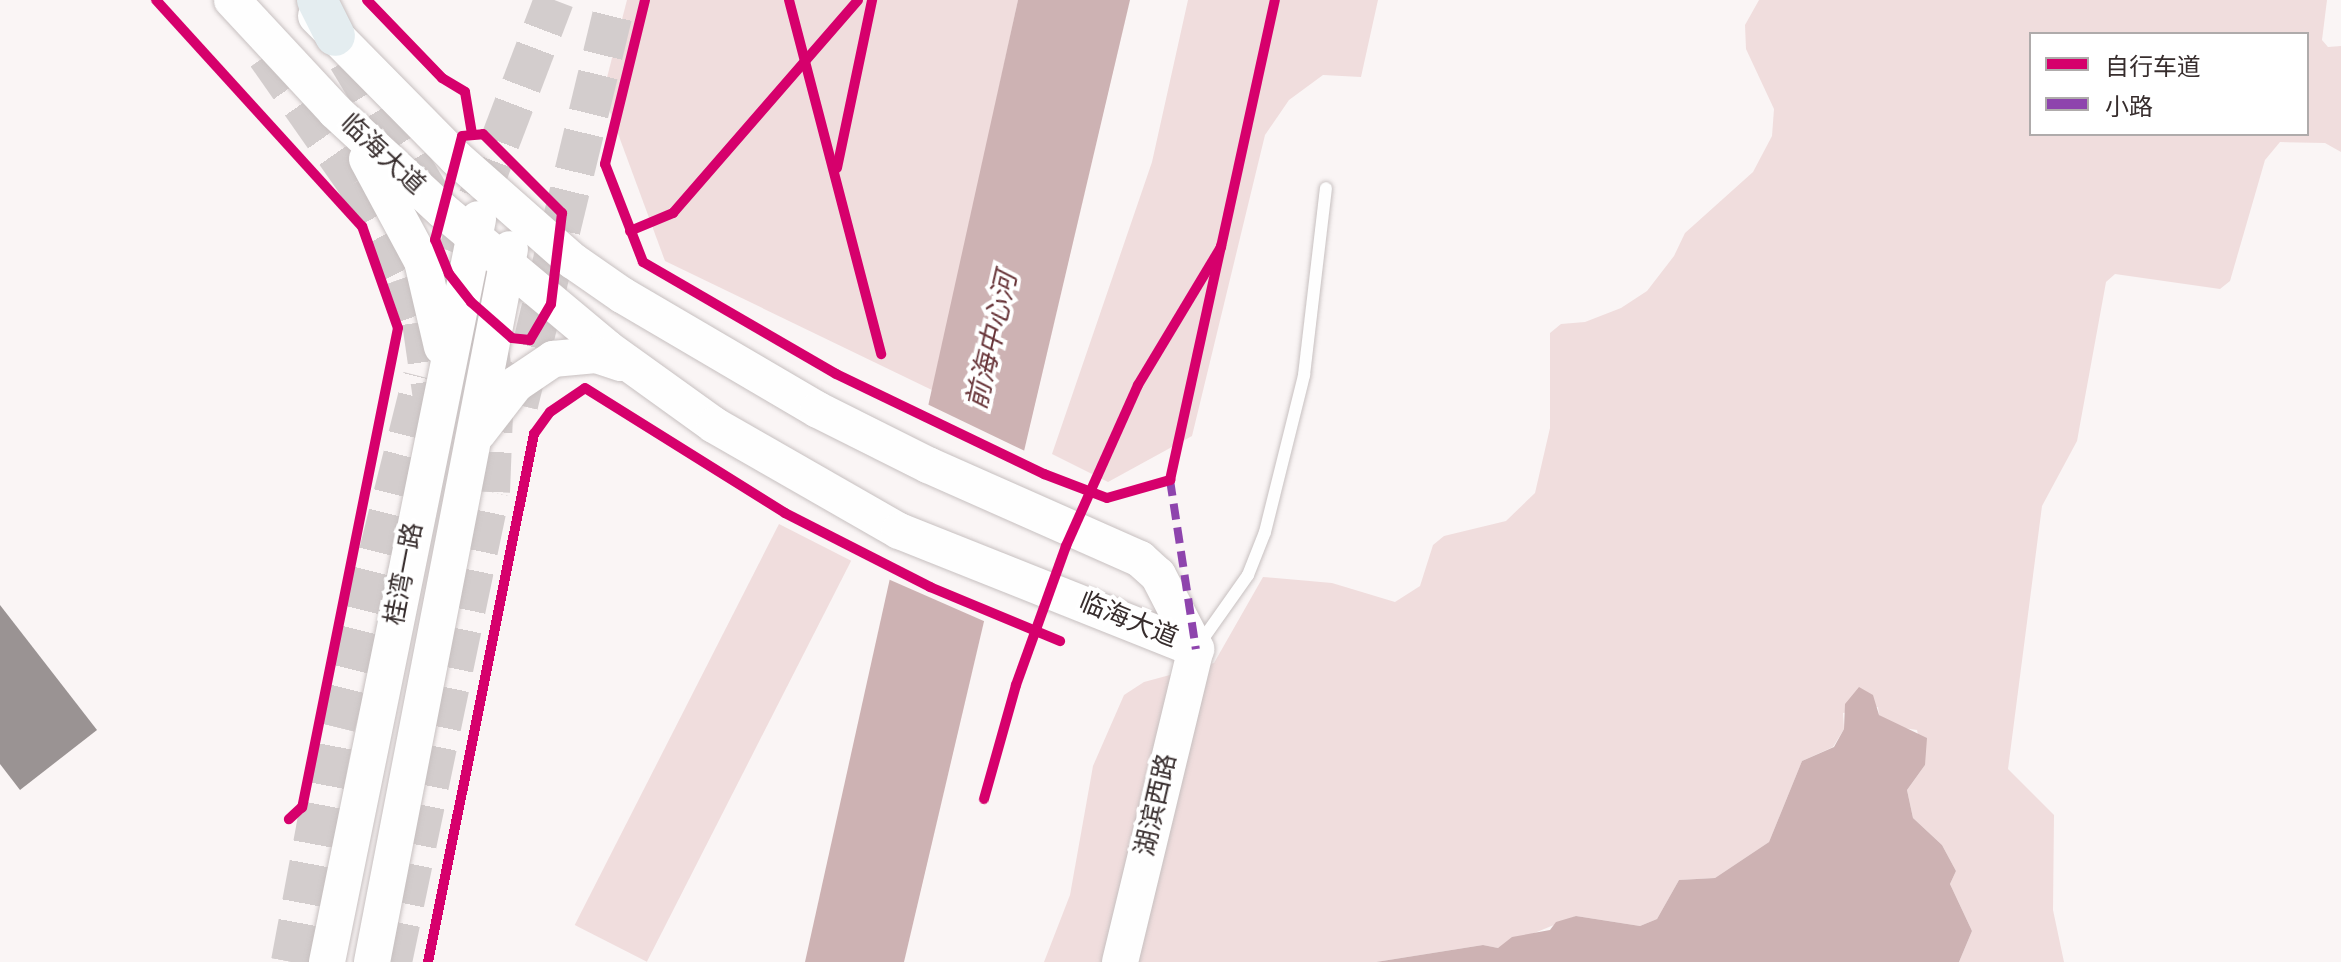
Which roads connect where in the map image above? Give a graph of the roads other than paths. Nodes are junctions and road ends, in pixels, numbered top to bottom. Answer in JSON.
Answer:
{"nodes":[{"id":1,"x":232,"y":0,"type":"edge"},
{"id":2,"x":301,"y":0,"type":"edge"},
{"id":3,"x":317,"y":0,"type":"edge"},
{"id":4,"x":335,"y":36,"type":"junction"},
{"id":5,"x":335,"y":111,"type":"junction"},
{"id":6,"x":487,"y":187,"type":"junction"},
{"id":7,"x":1326,"y":188,"type":"dead end"},
{"id":8,"x":518,"y":215,"type":"junction"},
{"id":9,"x":474,"y":238,"type":"junction"},
{"id":10,"x":506,"y":267,"type":"junction"},
{"id":11,"x":631,"y":366,"type":"junction"},
{"id":12,"x":446,"y":370,"type":"junction"},
{"id":13,"x":472,"y":441,"type":"junction"},
{"id":14,"x":1196,"y":649,"type":"junction"},
{"id":15,"x":327,"y":962,"type":"edge"},
{"id":16,"x":372,"y":962,"type":"edge"},
{"id":17,"x":1120,"y":962,"type":"edge"}],
"edges":[{"from":1,"to":5,"type":"main road","name":"临海大道"},
{"from":2,"to":4,"type":"main road","name":"临海大道"},
{"from":3,"to":4,"type":"main road"},
{"from":4,"to":6,"type":"main road","name":"临海大道"},
{"from":5,"to":9,"type":"main road","name":"临海大道"},
{"from":5,"to":12,"type":"main road"},
{"from":6,"to":8,"type":"main road","name":"临海大道"},
{"from":6,"to":9,"type":"main road","name":"桂湾一路"},
{"from":7,"to":14,"type":"lane"},
{"from":8,"to":10,"type":"main road","name":"桂湾一路"},
{"from":8,"to":14,"type":"main road","name":"临海大道"},
{"from":9,"to":10,"type":"main road","name":"临海大道"},
{"from":9,"to":12,"type":"main road","name":"桂湾一路"},
{"from":10,"to":11,"type":"main road","name":"临海大道"},
{"from":10,"to":13,"type":"main road","name":"桂湾一路"},
{"from":11,"to":13,"type":"main road"},
{"from":11,"to":14,"type":"main road","name":"临海大道"},
{"from":12,"to":15,"type":"main road","name":"桂湾一路"},
{"from":13,"to":16,"type":"main road","name":"桂湾一路"},
{"from":14,"to":17,"type":"main road","name":"湖滨西路"}]}
